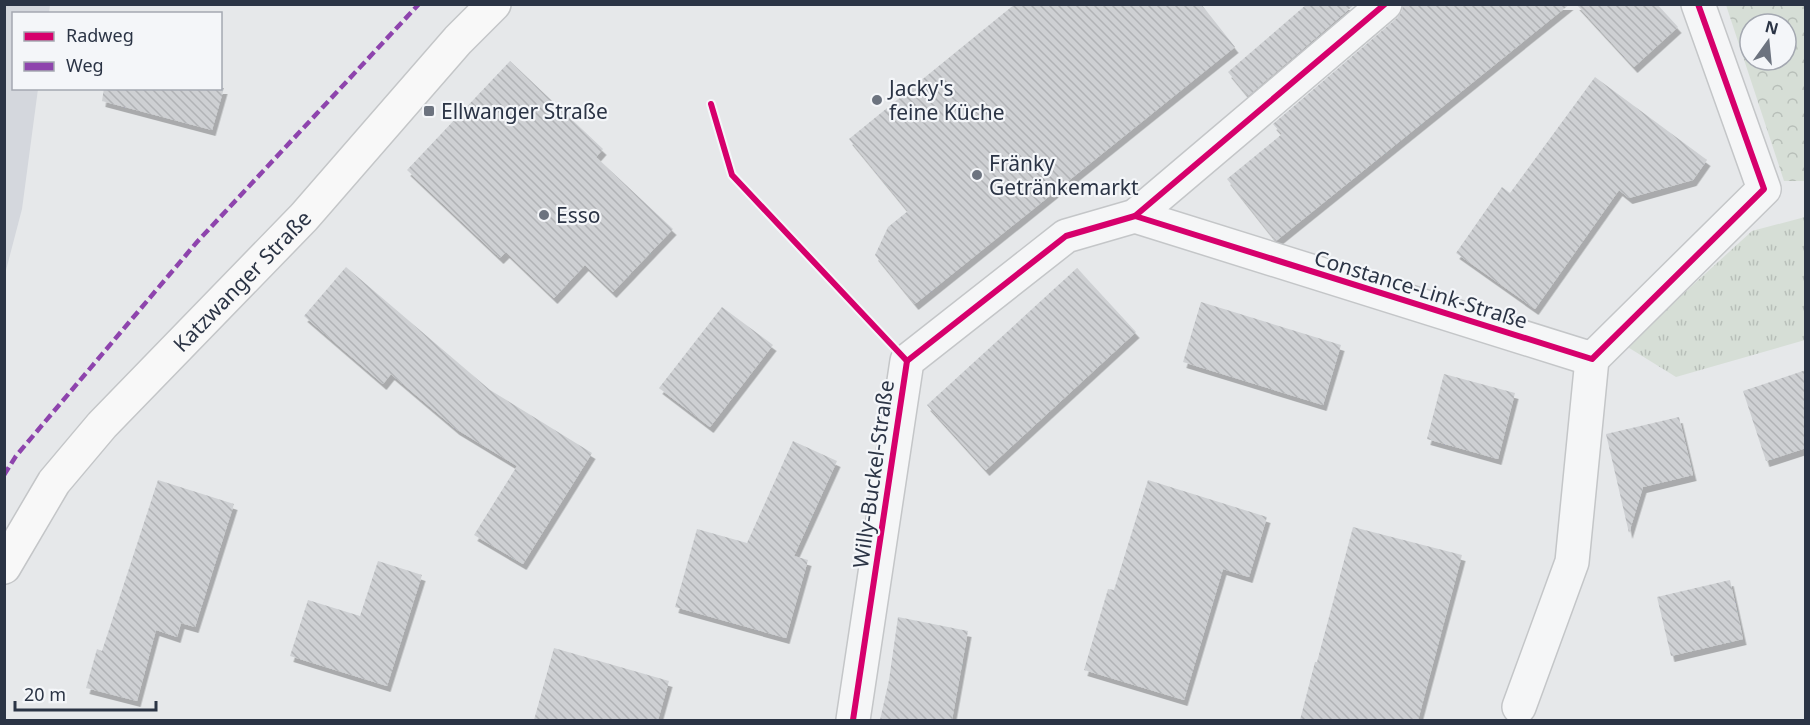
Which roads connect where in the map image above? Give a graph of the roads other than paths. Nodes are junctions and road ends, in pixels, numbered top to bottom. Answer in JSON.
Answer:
{"nodes":[{"id":1,"x":494,"y":4,"type":"edge"},
{"id":2,"x":1385,"y":4,"type":"edge"},
{"id":3,"x":1698,"y":4,"type":"edge"},
{"id":4,"x":1135,"y":216,"type":"junction"},
{"id":5,"x":1592,"y":359,"type":"junction"},
{"id":6,"x":4,"y":567,"type":"edge"},
{"id":7,"x":1519,"y":707,"type":"dead end"},
{"id":8,"x":853,"y":720,"type":"edge"}],
"edges":[{"from":1,"to":6,"type":"main road","name":"Katzwanger Straße"},
{"from":2,"to":4,"type":"street"},
{"from":3,"to":5,"type":"street"},
{"from":4,"to":5,"type":"street","name":"Constance-Link-Straße"},
{"from":4,"to":8,"type":"street","name":"Willy-Buckel-Straße"},
{"from":5,"to":7,"type":"street"}]}
